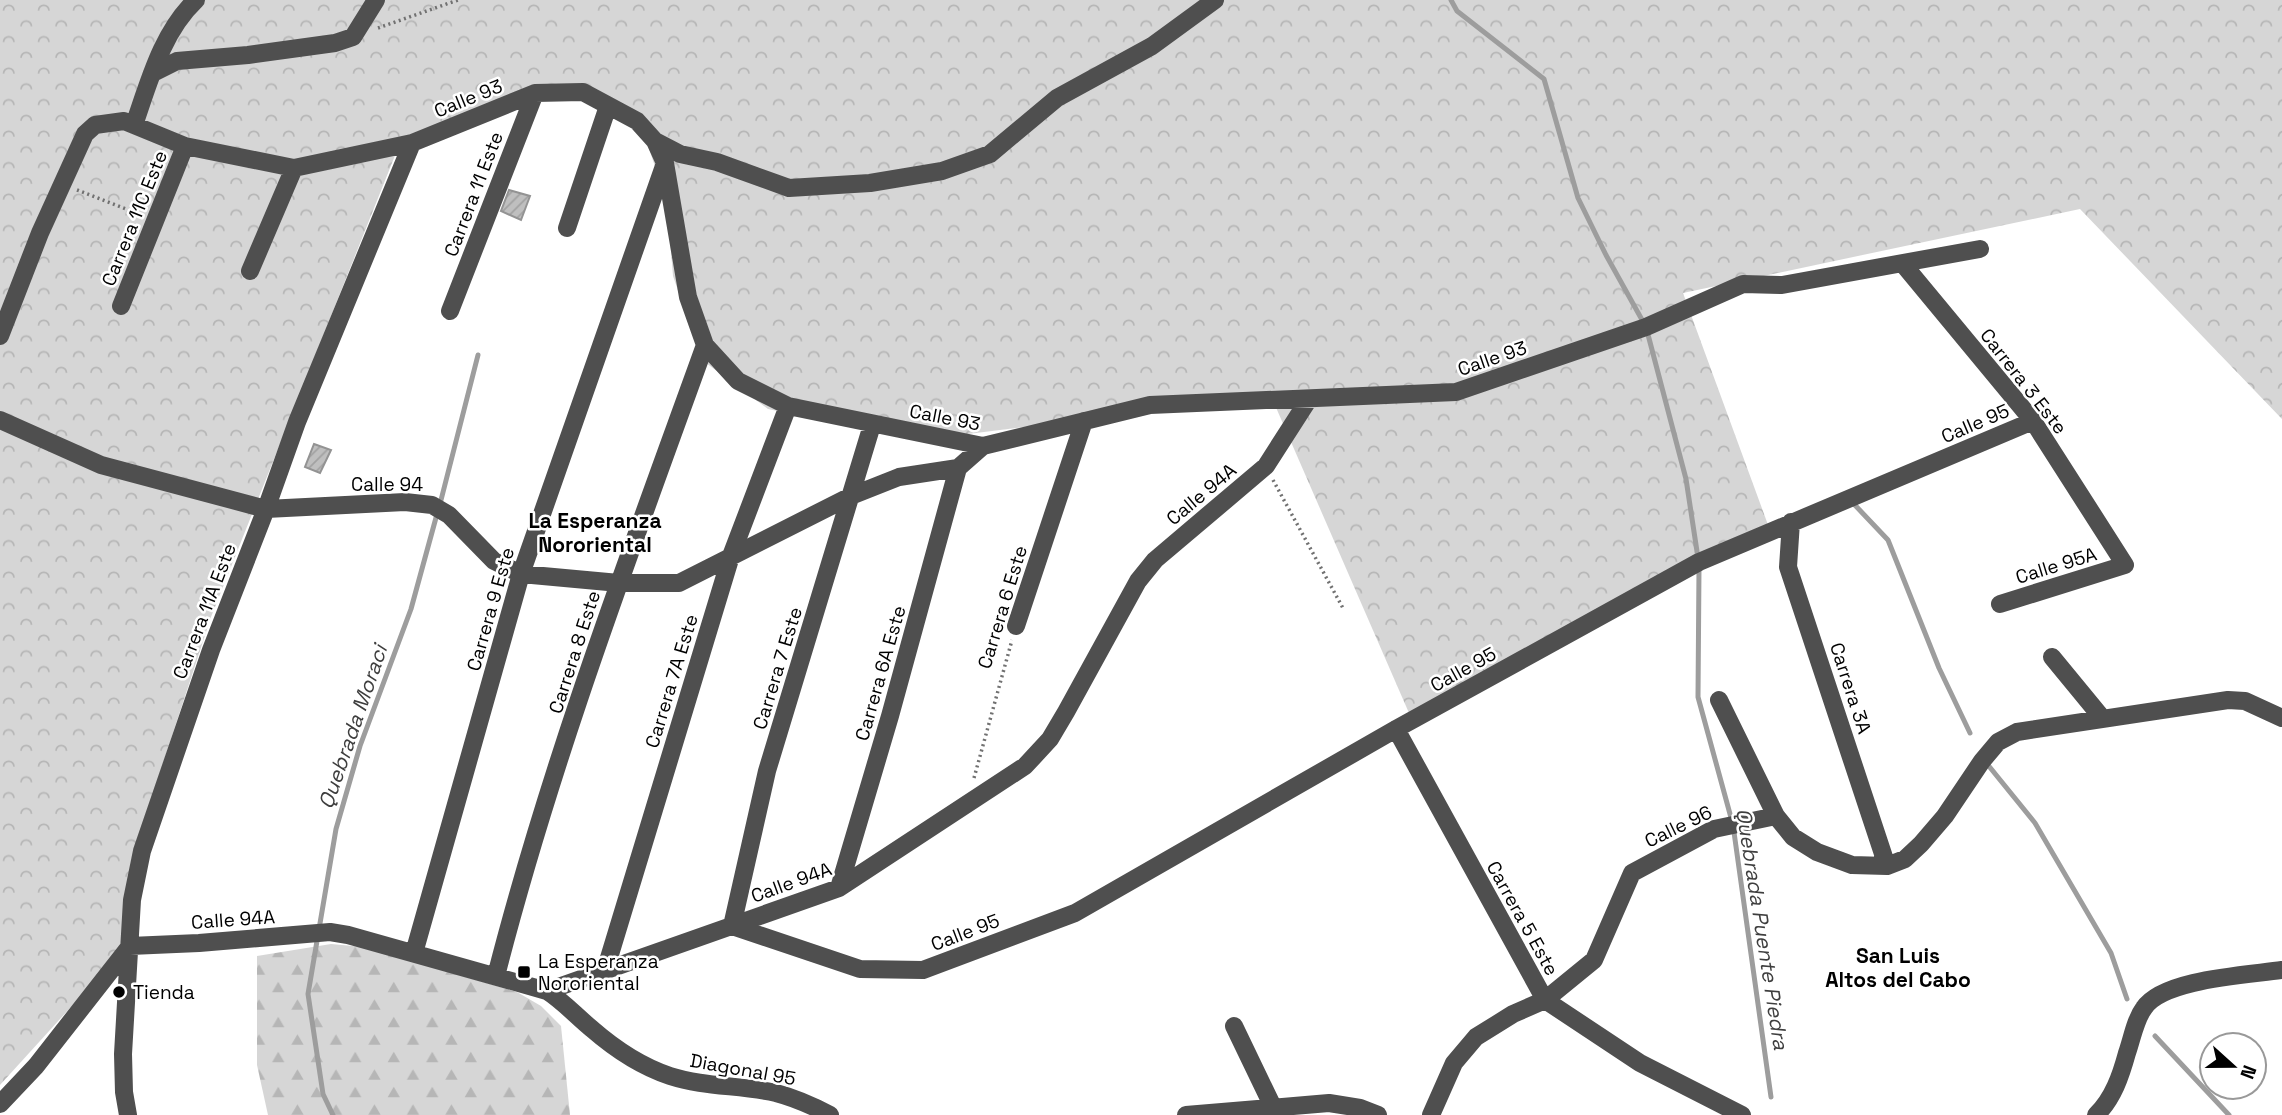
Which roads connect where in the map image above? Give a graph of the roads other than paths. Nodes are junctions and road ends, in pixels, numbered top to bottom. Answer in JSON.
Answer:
{"nodes":[{"id":1,"x":196,"y":0,"type":"edge"},
{"id":2,"x":376,"y":0,"type":"edge"},
{"id":3,"x":1215,"y":0,"type":"edge"},
{"id":4,"x":153,"y":73,"type":"junction"},
{"id":5,"x":535,"y":93,"type":"junction"},
{"id":6,"x":608,"y":106,"type":"junction"},
{"id":7,"x":134,"y":125,"type":"junction"},
{"id":8,"x":654,"y":141,"type":"junction"},
{"id":9,"x":412,"y":143,"type":"junction"},
{"id":10,"x":185,"y":146,"type":"junction"},
{"id":11,"x":666,"y":163,"type":"junction"},
{"id":12,"x":294,"y":168,"type":"junction"},
{"id":13,"x":567,"y":228,"type":"dead end"},
{"id":14,"x":1980,"y":249,"type":"dead end"},
{"id":15,"x":1903,"y":264,"type":"junction"},
{"id":16,"x":250,"y":271,"type":"dead end"},
{"id":17,"x":121,"y":306,"type":"dead end"},
{"id":18,"x":450,"y":311,"type":"dead end"},
{"id":19,"x":0,"y":336,"type":"edge"},
{"id":20,"x":705,"y":345,"type":"junction"},
{"id":21,"x":1309,"y":399,"type":"junction"},
{"id":22,"x":788,"y":406,"type":"junction"},
{"id":23,"x":0,"y":421,"type":"edge"},
{"id":24,"x":1084,"y":421,"type":"junction"},
{"id":25,"x":2033,"y":421,"type":"junction"},
{"id":26,"x":872,"y":425,"type":"junction"},
{"id":27,"x":983,"y":446,"type":"junction"},
{"id":28,"x":958,"y":468,"type":"junction"},
{"id":29,"x":852,"y":496,"type":"junction"},
{"id":30,"x":266,"y":509,"type":"junction"},
{"id":31,"x":1791,"y":522,"type":"junction"},
{"id":32,"x":731,"y":556,"type":"junction"},
{"id":33,"x":2125,"y":565,"type":"joint"},
{"id":34,"x":521,"y":574,"type":"junction"},
{"id":35,"x":619,"y":583,"type":"junction"},
{"id":36,"x":2000,"y":604,"type":"dead end"},
{"id":37,"x":1016,"y":626,"type":"road end"},
{"id":38,"x":2052,"y":657,"type":"dead end"},
{"id":39,"x":1719,"y":700,"type":"dead end"},
{"id":40,"x":2282,"y":718,"type":"edge"},
{"id":41,"x":2103,"y":719,"type":"junction"},
{"id":42,"x":1396,"y":729,"type":"junction"},
{"id":43,"x":1776,"y":816,"type":"junction"},
{"id":44,"x":1887,"y":866,"type":"junction"},
{"id":45,"x":839,"y":888,"type":"junction"},
{"id":46,"x":732,"y":926,"type":"junction"},
{"id":47,"x":130,"y":946,"type":"junction"},
{"id":48,"x":414,"y":953,"type":"junction"},
{"id":49,"x":2282,"y":970,"type":"edge"},
{"id":50,"x":605,"y":971,"type":"junction"},
{"id":51,"x":496,"y":976,"type":"junction"},
{"id":52,"x":547,"y":991,"type":"junction"},
{"id":53,"x":1545,"y":1000,"type":"junction"},
{"id":54,"x":1234,"y":1026,"type":"dead end"},
{"id":55,"x":0,"y":1104,"type":"edge"},
{"id":56,"x":1273,"y":1107,"type":"junction"},
{"id":57,"x":128,"y":1115,"type":"edge"},
{"id":58,"x":830,"y":1115,"type":"edge"},
{"id":59,"x":1186,"y":1115,"type":"edge"},
{"id":60,"x":1378,"y":1115,"type":"edge"},
{"id":61,"x":1431,"y":1115,"type":"edge"},
{"id":62,"x":1742,"y":1115,"type":"edge"},
{"id":63,"x":2095,"y":1115,"type":"edge"}],
"edges":[{"from":1,"to":4,"type":"street"},
{"from":2,"to":4,"type":"street"},
{"from":3,"to":8,"type":"street"},
{"from":4,"to":7,"type":"street"},
{"from":5,"to":6,"type":"street","name":"Calle 93"},
{"from":5,"to":9,"type":"street","name":"Calle 93"},
{"from":5,"to":18,"type":"street","name":"Carrera 11 Este"},
{"from":6,"to":8,"type":"street","name":"Calle 93"},
{"from":6,"to":13,"type":"street"},
{"from":7,"to":10,"type":"street","name":"Calle 93"},
{"from":7,"to":19,"type":"street","name":"Calle 93"},
{"from":8,"to":11,"type":"street","name":"Calle 93"},
{"from":9,"to":12,"type":"street","name":"Calle 93"},
{"from":9,"to":30,"type":"street","name":"Carrera 11A Este"},
{"from":10,"to":12,"type":"street","name":"Calle 93"},
{"from":10,"to":17,"type":"street","name":"Carrera 11C Este"},
{"from":11,"to":20,"type":"street","name":"Calle 93"},
{"from":11,"to":34,"type":"street","name":"Carrera 9 Este"},
{"from":12,"to":16,"type":"street"},
{"from":14,"to":15,"type":"street","name":"Calle 93"},
{"from":15,"to":21,"type":"street","name":"Calle 93"},
{"from":15,"to":25,"type":"street","name":"Carrera 3 Este"},
{"from":20,"to":22,"type":"street","name":"Calle 93"},
{"from":20,"to":35,"type":"street","name":"Carrera 8 Este"},
{"from":21,"to":24,"type":"street","name":"Calle 93"},
{"from":21,"to":45,"type":"street","name":"Calle 94A"},
{"from":22,"to":26,"type":"street","name":"Calle 93"},
{"from":22,"to":32,"type":"street","name":"Carrera 7A Este"},
{"from":23,"to":30,"type":"street","name":"Calle 94"},
{"from":24,"to":27,"type":"street","name":"Calle 93"},
{"from":24,"to":37,"type":"street","name":"Carrera 6 Este"},
{"from":25,"to":31,"type":"street","name":"Calle 95"},
{"from":25,"to":33,"type":"street","name":"Carrera 3 Este"},
{"from":26,"to":27,"type":"street","name":"Calle 93"},
{"from":26,"to":29,"type":"street","name":"Carrera 7 Este"},
{"from":27,"to":28,"type":"street"},
{"from":28,"to":29,"type":"street","name":"Calle 94"},
{"from":28,"to":45,"type":"street","name":"Carrera 6A Este"},
{"from":29,"to":32,"type":"street","name":"Calle 94"},
{"from":29,"to":46,"type":"street","name":"Carrera 7 Este"},
{"from":30,"to":34,"type":"street","name":"Calle 94"},
{"from":30,"to":47,"type":"street","name":"Carrera 11A Este"},
{"from":31,"to":42,"type":"street","name":"Calle 95"},
{"from":31,"to":44,"type":"street","name":"Carrera 3A"},
{"from":32,"to":35,"type":"street","name":"Calle 94"},
{"from":32,"to":50,"type":"street","name":"Carrera 7A Este"},
{"from":33,"to":36,"type":"street","name":"Calle 95A"},
{"from":34,"to":35,"type":"street","name":"Calle 94"},
{"from":34,"to":48,"type":"street","name":"Carrera 9 Este"},
{"from":35,"to":51,"type":"street","name":"Carrera 8 Este"},
{"from":38,"to":41,"type":"street"},
{"from":39,"to":43,"type":"street"},
{"from":40,"to":41,"type":"street"},
{"from":41,"to":44,"type":"street"},
{"from":42,"to":46,"type":"street","name":"Calle 95"},
{"from":42,"to":53,"type":"street","name":"Carrera 5 Este"},
{"from":43,"to":44,"type":"street"},
{"from":43,"to":53,"type":"street","name":"Calle 96"},
{"from":45,"to":46,"type":"street","name":"Calle 94A"},
{"from":46,"to":50,"type":"street","name":"Calle 94A"},
{"from":47,"to":48,"type":"street","name":"Calle 94A"},
{"from":47,"to":55,"type":"street"},
{"from":47,"to":57,"type":"street","name":"Carrera 11A Este"},
{"from":48,"to":51,"type":"street","name":"Calle 94A"},
{"from":49,"to":63,"type":"street"},
{"from":50,"to":52,"type":"street","name":"Calle 94A"},
{"from":51,"to":52,"type":"street","name":"Calle 94A"},
{"from":52,"to":58,"type":"street","name":"Diagonal 95"},
{"from":53,"to":61,"type":"street","name":"Calle 96"},
{"from":53,"to":62,"type":"street","name":"Carrera 5 Este"},
{"from":54,"to":56,"type":"street"},
{"from":56,"to":59,"type":"street"},
{"from":56,"to":60,"type":"street"}]}
